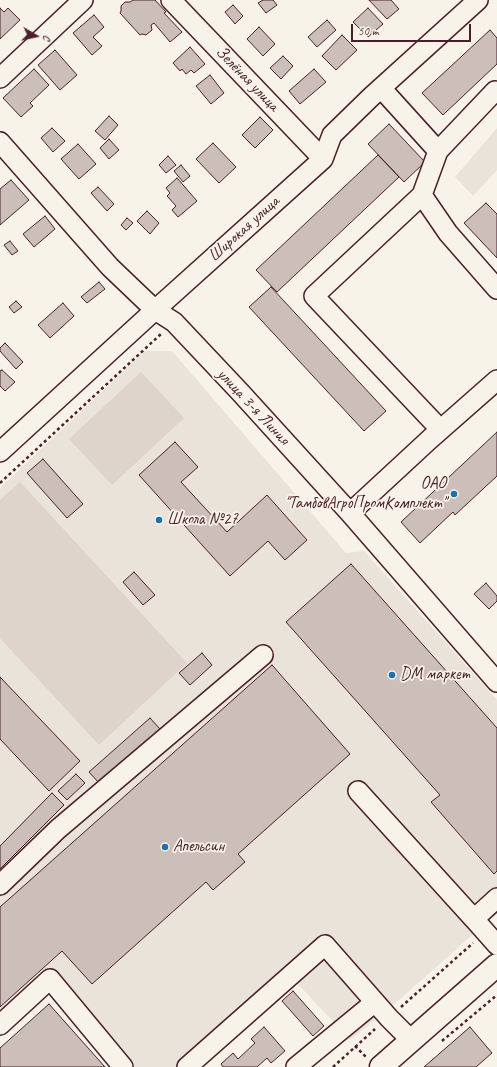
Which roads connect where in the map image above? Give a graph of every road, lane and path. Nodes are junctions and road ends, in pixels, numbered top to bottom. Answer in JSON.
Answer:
{"nodes":[{"id":1,"x":83,"y":0,"type":"edge"},
{"id":2,"x":171,"y":0,"type":"edge"},
{"id":3,"x":478,"y":0,"type":"edge"},
{"id":4,"x":0,"y":78,"type":"edge"},
{"id":5,"x":381,"y":88,"type":"junction"},
{"id":6,"x":495,"y":92,"type":"dead end"},
{"id":7,"x":0,"y":142,"type":"edge"},
{"id":8,"x":438,"y":152,"type":"junction"},
{"id":9,"x":323,"y":159,"type":"junction"},
{"id":10,"x":422,"y":195,"type":"junction"},
{"id":11,"x":497,"y":289,"type":"edge"},
{"id":12,"x":155,"y":310,"type":"junction"},
{"id":13,"x":174,"y":322,"type":"junction"},
{"id":14,"x":497,"y":380,"type":"edge"},
{"id":15,"x":440,"y":430,"type":"junction"},
{"id":16,"x":0,"y":452,"type":"edge"},
{"id":17,"x":0,"y":483,"type":"edge"},
{"id":18,"x":350,"y":513,"type":"junction"},
{"id":19,"x":264,"y":655,"type":"dead end"},
{"id":20,"x":497,"y":682,"type":"edge"},
{"id":21,"x":358,"y":791,"type":"dead end"},
{"id":22,"x":0,"y":885,"type":"edge"},
{"id":23,"x":497,"y":898,"type":"edge"},
{"id":24,"x":485,"y":932,"type":"edge"},
{"id":25,"x":497,"y":965,"type":"edge"},
{"id":26,"x":497,"y":995,"type":"edge"},
{"id":27,"x":375,"y":1002,"type":"junction"},
{"id":28,"x":389,"y":1018,"type":"junction"},
{"id":29,"x":0,"y":1025,"type":"edge"},
{"id":30,"x":412,"y":1041,"type":"junction"},
{"id":31,"x":440,"y":1043,"type":"dead end"},
{"id":32,"x":123,"y":1067,"type":"edge"},
{"id":33,"x":187,"y":1067,"type":"edge"},
{"id":34,"x":296,"y":1067,"type":"edge"},
{"id":35,"x":333,"y":1067,"type":"edge"},
{"id":36,"x":381,"y":1067,"type":"edge"}],
"edges":[{"from":1,"to":4,"type":"street"},
{"from":2,"to":9,"type":"street","name":"Зелёная улица"},
{"from":3,"to":5,"type":"street","name":"Широкая улица"},
{"from":5,"to":8,"type":"street"},
{"from":5,"to":9,"type":"street","name":"Широкая улица"},
{"from":6,"to":8,"type":"street"},
{"from":7,"to":12,"type":"street","name":"улица 3-я Линия"},
{"from":8,"to":10,"type":"street"},
{"from":9,"to":12,"type":"street","name":"Широкая улица"},
{"from":10,"to":11,"type":"street"},
{"from":10,"to":15,"type":"street"},
{"from":12,"to":13,"type":"street","name":"улица 3-я Линия"},
{"from":12,"to":16,"type":"street","name":"Широкая улица"},
{"from":13,"to":17,"type":"path"},
{"from":13,"to":18,"type":"street","name":"улица 3-я Линия"},
{"from":14,"to":15,"type":"street"},
{"from":15,"to":18,"type":"street"},
{"from":18,"to":20,"type":"street","name":"улица 3-я Линия"},
{"from":19,"to":22,"type":"street"},
{"from":21,"to":24,"type":"street"},
{"from":23,"to":24,"type":"street"},
{"from":24,"to":28,"type":"path"},
{"from":25,"to":30,"type":"main road"},
{"from":26,"to":31,"type":"path"},
{"from":27,"to":28,"type":"street"},
{"from":27,"to":33,"type":"street"},
{"from":27,"to":34,"type":"street"},
{"from":28,"to":30,"type":"street"},
{"from":28,"to":35,"type":"path"},
{"from":29,"to":32,"type":"street"},
{"from":30,"to":36,"type":"main road"}]}
